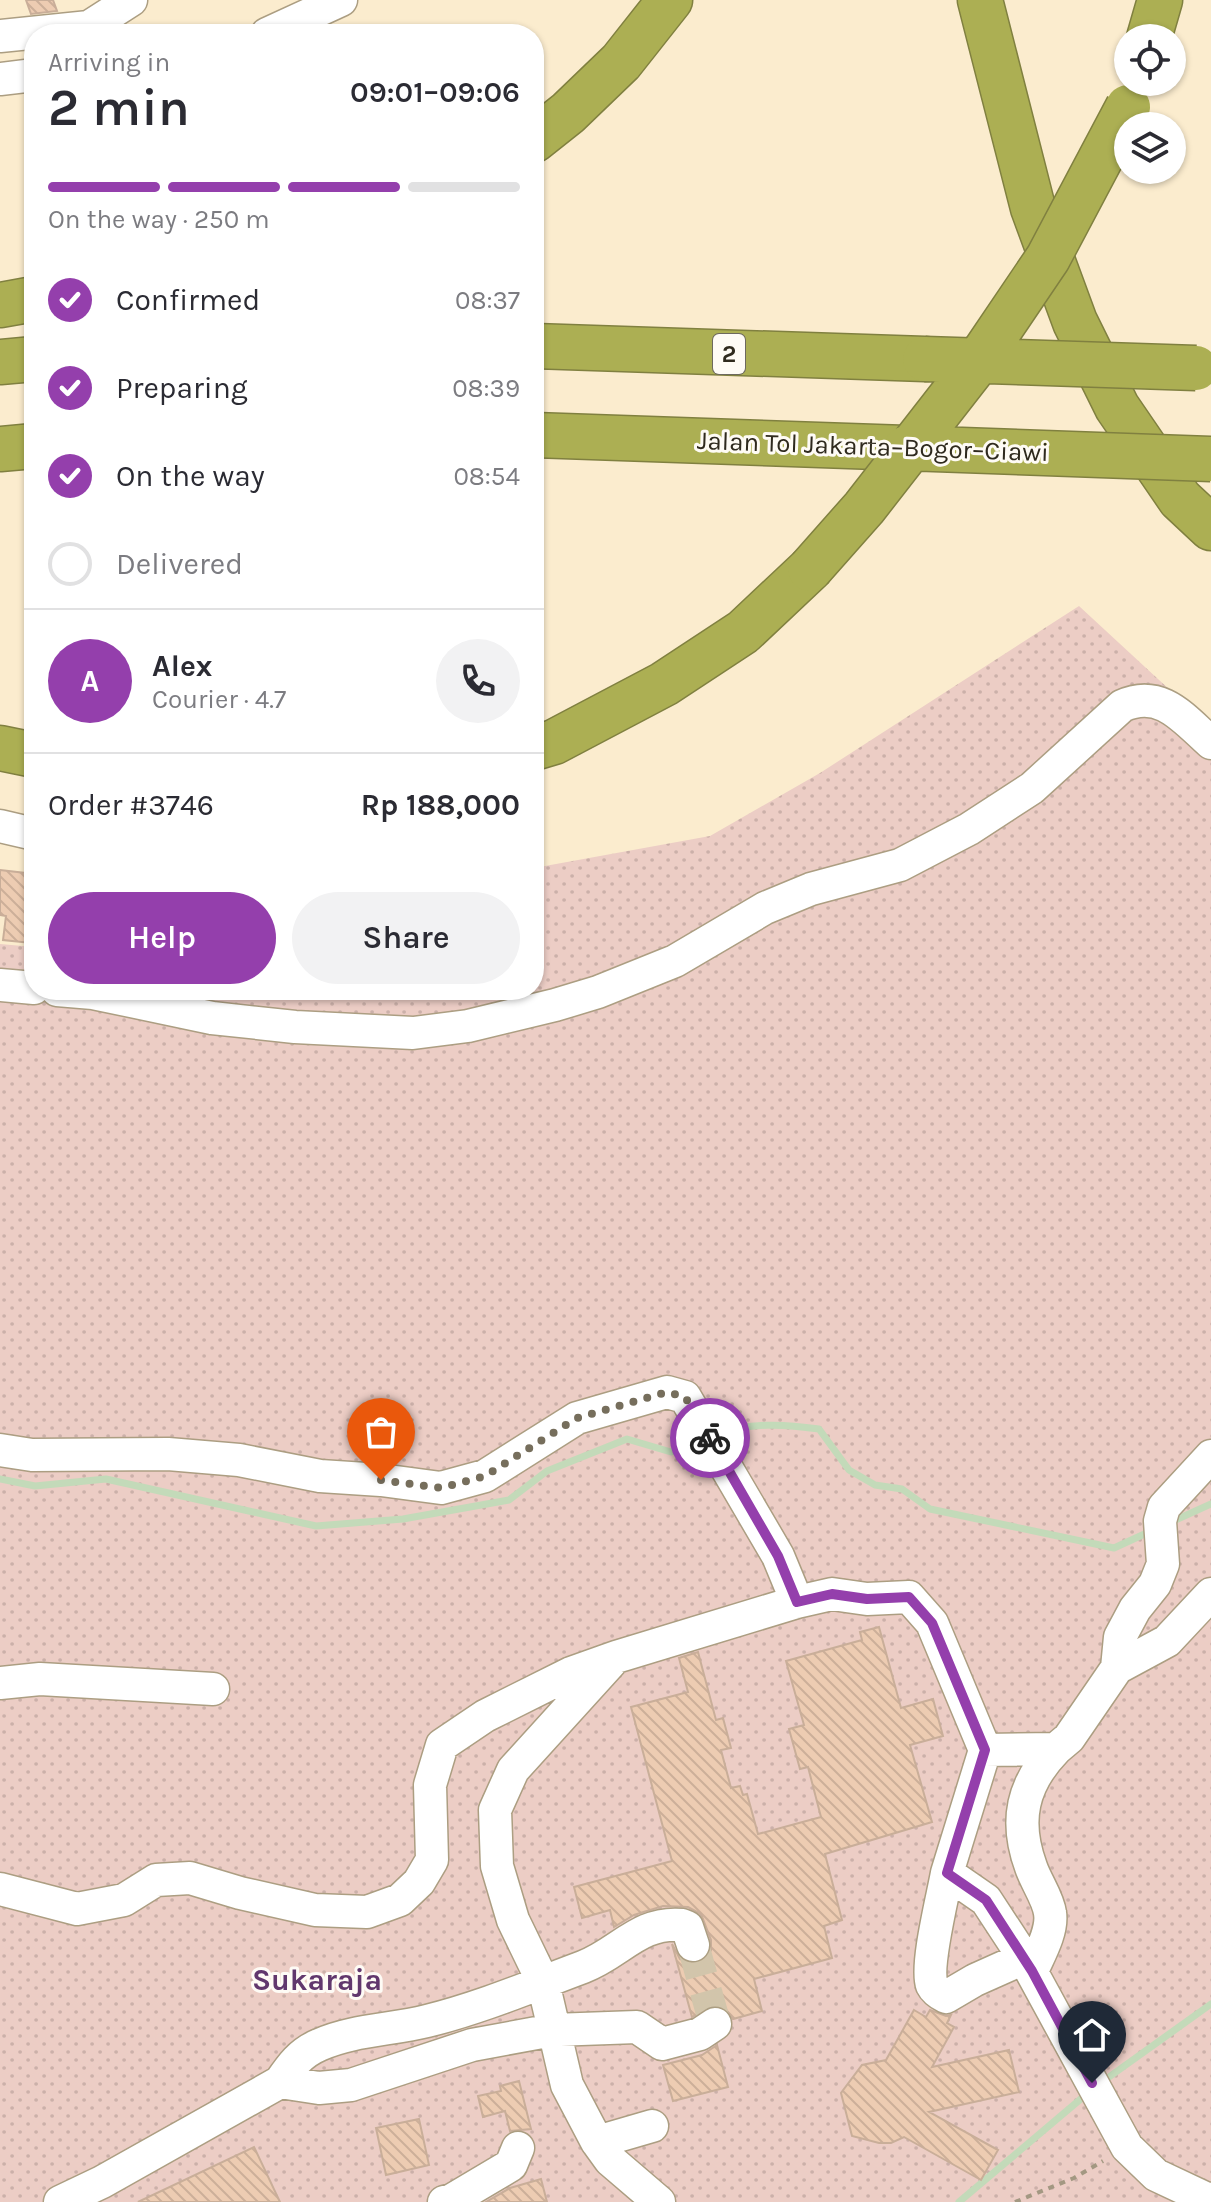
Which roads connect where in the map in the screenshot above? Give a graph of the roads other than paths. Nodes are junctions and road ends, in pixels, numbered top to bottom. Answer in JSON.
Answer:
{"nodes":[{"id":1,"x":131,"y":0,"type":"edge"},
{"id":2,"x":341,"y":0,"type":"edge"},
{"id":3,"x":670,"y":0,"type":"edge"},
{"id":4,"x":980,"y":0,"type":"edge"},
{"id":5,"x":1160,"y":0,"type":"edge"},
{"id":6,"x":94,"y":24,"type":"edge"},
{"id":7,"x":289,"y":24,"type":"edge"},
{"id":8,"x":1153,"y":24,"type":"edge"},
{"id":9,"x":3,"y":28,"type":"edge"},
{"id":10,"x":24,"y":28,"type":"edge"},
{"id":11,"x":24,"y":76,"type":"edge"},
{"id":12,"x":0,"y":79,"type":"edge"},
{"id":13,"x":1131,"y":96,"type":"edge"},
{"id":14,"x":544,"y":132,"type":"edge"},
{"id":15,"x":24,"y":301,"type":"edge"},
{"id":16,"x":0,"y":305,"type":"edge"},
{"id":17,"x":544,"y":346,"type":"edge"},
{"id":18,"x":24,"y":360,"type":"edge"},
{"id":19,"x":0,"y":362,"type":"edge"},
{"id":20,"x":1203,"y":368,"type":"edge"},
{"id":21,"x":544,"y":435,"type":"edge"},
{"id":22,"x":24,"y":447,"type":"edge"},
{"id":23,"x":0,"y":449,"type":"edge"},
{"id":24,"x":1211,"y":459,"type":"edge"},
{"id":25,"x":1211,"y":528,"type":"edge"},
{"id":26,"x":1211,"y":743,"type":"edge"},
{"id":27,"x":544,"y":745,"type":"edge"},
{"id":28,"x":0,"y":748,"type":"edge"},
{"id":29,"x":24,"y":753,"type":"edge"},
{"id":30,"x":0,"y":826,"type":"edge"},
{"id":31,"x":24,"y":832,"type":"edge"},
{"id":32,"x":0,"y":985,"type":"edge"},
{"id":33,"x":24,"y":987,"type":"edge"},
{"id":34,"x":126,"y":1000,"type":"edge"},
{"id":35,"x":0,"y":1450,"type":"edge"},
{"id":36,"x":1211,"y":1456,"type":"edge"},
{"id":37,"x":1211,"y":1594,"type":"edge"},
{"id":38,"x":797,"y":1602,"type":"junction"},
{"id":39,"x":616,"y":1657,"type":"junction"},
{"id":40,"x":1117,"y":1668,"type":"junction"},
{"id":41,"x":0,"y":1683,"type":"edge"},
{"id":42,"x":213,"y":1689,"type":"dead end"},
{"id":43,"x":1056,"y":1749,"type":"junction"},
{"id":44,"x":985,"y":1750,"type":"junction"},
{"id":45,"x":947,"y":1873,"type":"junction"},
{"id":46,"x":0,"y":1889,"type":"edge"},
{"id":47,"x":693,"y":1945,"type":"tunnel mouth"},
{"id":48,"x":1028,"y":1965,"type":"junction"},
{"id":49,"x":543,"y":1982,"type":"junction"},
{"id":50,"x":715,"y":2024,"type":"dead end"},
{"id":51,"x":553,"y":2030,"type":"junction"},
{"id":52,"x":280,"y":2082,"type":"junction"},
{"id":53,"x":652,"y":2126,"type":"dead end"},
{"id":54,"x":597,"y":2142,"type":"junction"},
{"id":55,"x":518,"y":2148,"type":"dead end"},
{"id":56,"x":1211,"y":2199,"type":"edge"},
{"id":57,"x":450,"y":2201,"type":"edge"},
{"id":58,"x":60,"y":2202,"type":"edge"},
{"id":59,"x":659,"y":2202,"type":"edge"}],
"edges":[{"from":1,"to":6,"type":"street"},
{"from":2,"to":7,"type":"street"},
{"from":3,"to":14,"type":"highway"},
{"from":4,"to":25,"type":"highway"},
{"from":5,"to":8,"type":"highway"},
{"from":9,"to":10,"type":"street"},
{"from":11,"to":12,"type":"street"},
{"from":13,"to":27,"type":"highway","bridge":true},
{"from":15,"to":16,"type":"highway"},
{"from":17,"to":20,"type":"highway","number":"2","bridge":true},
{"from":18,"to":19,"type":"highway"},
{"from":21,"to":24,"type":"highway","name":"Jalan Tol Jakarta–Bogor–Ciawi","bridge":true},
{"from":22,"to":23,"type":"highway"},
{"from":26,"to":34,"type":"street"},
{"from":28,"to":29,"type":"highway"},
{"from":30,"to":31,"type":"street"},
{"from":32,"to":33,"type":"street"},
{"from":35,"to":38,"type":"street"},
{"from":36,"to":40,"type":"street"},
{"from":37,"to":40,"type":"street"},
{"from":38,"to":39,"type":"street"},
{"from":38,"to":44,"type":"street"},
{"from":39,"to":46,"type":"street"},
{"from":39,"to":49,"type":"street"},
{"from":40,"to":43,"type":"street"},
{"from":41,"to":42,"type":"street"},
{"from":43,"to":44,"type":"street"},
{"from":43,"to":48,"type":"street"},
{"from":44,"to":45,"type":"street"},
{"from":45,"to":48,"type":"street"},
{"from":45,"to":48,"type":"street"},
{"from":47,"to":49,"type":"street"},
{"from":48,"to":56,"type":"street"},
{"from":49,"to":51,"type":"street"},
{"from":49,"to":52,"type":"street"},
{"from":50,"to":51,"type":"street"},
{"from":51,"to":52,"type":"street"},
{"from":51,"to":54,"type":"street"},
{"from":52,"to":58,"type":"street"},
{"from":53,"to":54,"type":"street"},
{"from":54,"to":59,"type":"street"},
{"from":55,"to":57,"type":"street"}]}
